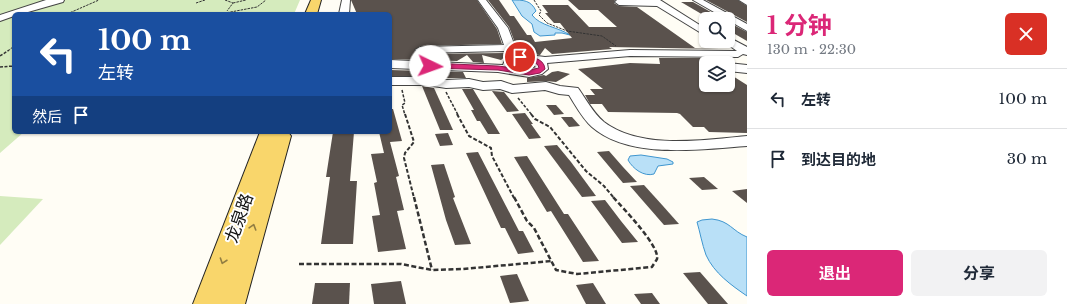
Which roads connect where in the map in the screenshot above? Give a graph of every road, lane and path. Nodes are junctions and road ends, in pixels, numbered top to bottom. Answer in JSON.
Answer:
{"nodes":[{"id":1,"x":60,"y":0,"type":"edge"},
{"id":2,"x":99,"y":0,"type":"edge"},
{"id":3,"x":205,"y":0,"type":"edge"},
{"id":4,"x":225,"y":0,"type":"edge"},
{"id":5,"x":246,"y":0,"type":"edge"},
{"id":6,"x":266,"y":0,"type":"edge"},
{"id":7,"x":316,"y":0,"type":"edge"},
{"id":8,"x":323,"y":0,"type":"edge"},
{"id":9,"x":346,"y":0,"type":"edge"},
{"id":10,"x":482,"y":0,"type":"edge"},
{"id":11,"x":534,"y":0,"type":"edge"},
{"id":12,"x":697,"y":0,"type":"edge"},
{"id":13,"x":743,"y":0,"type":"edge"},
{"id":14,"x":653,"y":1,"type":"edge"},
{"id":15,"x":48,"y":2,"type":"edge"},
{"id":16,"x":619,"y":2,"type":"dead end"},
{"id":17,"x":747,"y":2,"type":"edge"},
{"id":18,"x":196,"y":3,"type":"dead end"},
{"id":19,"x":234,"y":3,"type":"junction"},
{"id":20,"x":227,"y":11,"type":"joint"},
{"id":21,"x":18,"y":12,"type":"edge"},
{"id":22,"x":72,"y":12,"type":"edge"},
{"id":23,"x":312,"y":12,"type":"edge"},
{"id":24,"x":320,"y":12,"type":"edge"},
{"id":25,"x":344,"y":12,"type":"edge"},
{"id":26,"x":12,"y":14,"type":"edge"},
{"id":27,"x":0,"y":18,"type":"edge"},
{"id":28,"x":699,"y":24,"type":"edge"},
{"id":29,"x":747,"y":28,"type":"edge"},
{"id":30,"x":699,"y":29,"type":"edge"},
{"id":31,"x":12,"y":47,"type":"edge"},
{"id":32,"x":735,"y":47,"type":"edge"},
{"id":33,"x":729,"y":48,"type":"edge"},
{"id":34,"x":420,"y":50,"type":"dead end"},
{"id":35,"x":625,"y":53,"type":"junction"},
{"id":36,"x":0,"y":56,"type":"edge"},
{"id":37,"x":745,"y":58,"type":"edge"},
{"id":38,"x":513,"y":59,"type":"junction"},
{"id":39,"x":533,"y":59,"type":"junction"},
{"id":40,"x":392,"y":60,"type":"edge"},
{"id":41,"x":735,"y":63,"type":"edge"},
{"id":42,"x":392,"y":64,"type":"edge"},
{"id":43,"x":12,"y":66,"type":"edge"},
{"id":44,"x":0,"y":67,"type":"edge"},
{"id":45,"x":542,"y":67,"type":"junction"},
{"id":46,"x":395,"y":82,"type":"edge"},
{"id":47,"x":442,"y":83,"type":"junction"},
{"id":48,"x":517,"y":97,"type":"dead end"},
{"id":49,"x":268,"y":134,"type":"edge"},
{"id":50,"x":282,"y":134,"type":"edge"},
{"id":51,"x":747,"y":141,"type":"edge"},
{"id":52,"x":552,"y":261,"type":"junction"},
{"id":53,"x":299,"y":264,"type":"dead end"},
{"id":54,"x":432,"y":270,"type":"junction"},
{"id":55,"x":208,"y":304,"type":"edge"},
{"id":56,"x":230,"y":304,"type":"edge"}],
"edges":[{"from":1,"to":15,"type":"street"},
{"from":2,"to":22,"type":"path"},
{"from":3,"to":18,"type":"path"},
{"from":4,"to":19,"type":"path"},
{"from":5,"to":19,"type":"path"},
{"from":6,"to":20,"type":"path"},
{"from":7,"to":23,"type":"main road"},
{"from":8,"to":24,"type":"main road"},
{"from":9,"to":25,"type":"street"},
{"from":10,"to":38,"type":"street"},
{"from":11,"to":35,"type":"path"},
{"from":12,"to":29,"type":"street"},
{"from":13,"to":17,"type":"street"},
{"from":14,"to":16,"type":"street"},
{"from":14,"to":28,"type":"street"},
{"from":14,"to":30,"type":"street"},
{"from":15,"to":21,"type":"street"},
{"from":19,"to":20,"type":"path"},
{"from":26,"to":27,"type":"street"},
{"from":31,"to":36,"type":"path"},
{"from":32,"to":37,"type":"street"},
{"from":33,"to":37,"type":"street"},
{"from":34,"to":38,"type":"street"},
{"from":35,"to":37,"type":"street"},
{"from":35,"to":39,"type":"street"},
{"from":37,"to":41,"type":"street"},
{"from":37,"to":45,"type":"street"},
{"from":38,"to":39,"type":"street"},
{"from":38,"to":40,"type":"street"},
{"from":38,"to":42,"type":"street"},
{"from":38,"to":45,"type":"street"},
{"from":39,"to":45,"type":"street"},
{"from":43,"to":44,"type":"path"},
{"from":46,"to":47,"type":"street"},
{"from":46,"to":54,"type":"path"},
{"from":47,"to":51,"type":"street"},
{"from":47,"to":52,"type":"path"},
{"from":48,"to":52,"type":"path"},
{"from":49,"to":55,"type":"main road","name":"龙泉路","one_way":true},
{"from":56,"to":50,"type":"main road","name":"龙泉路","one_way":true},
{"from":52,"to":54,"type":"path"},
{"from":53,"to":54,"type":"path"}]}
